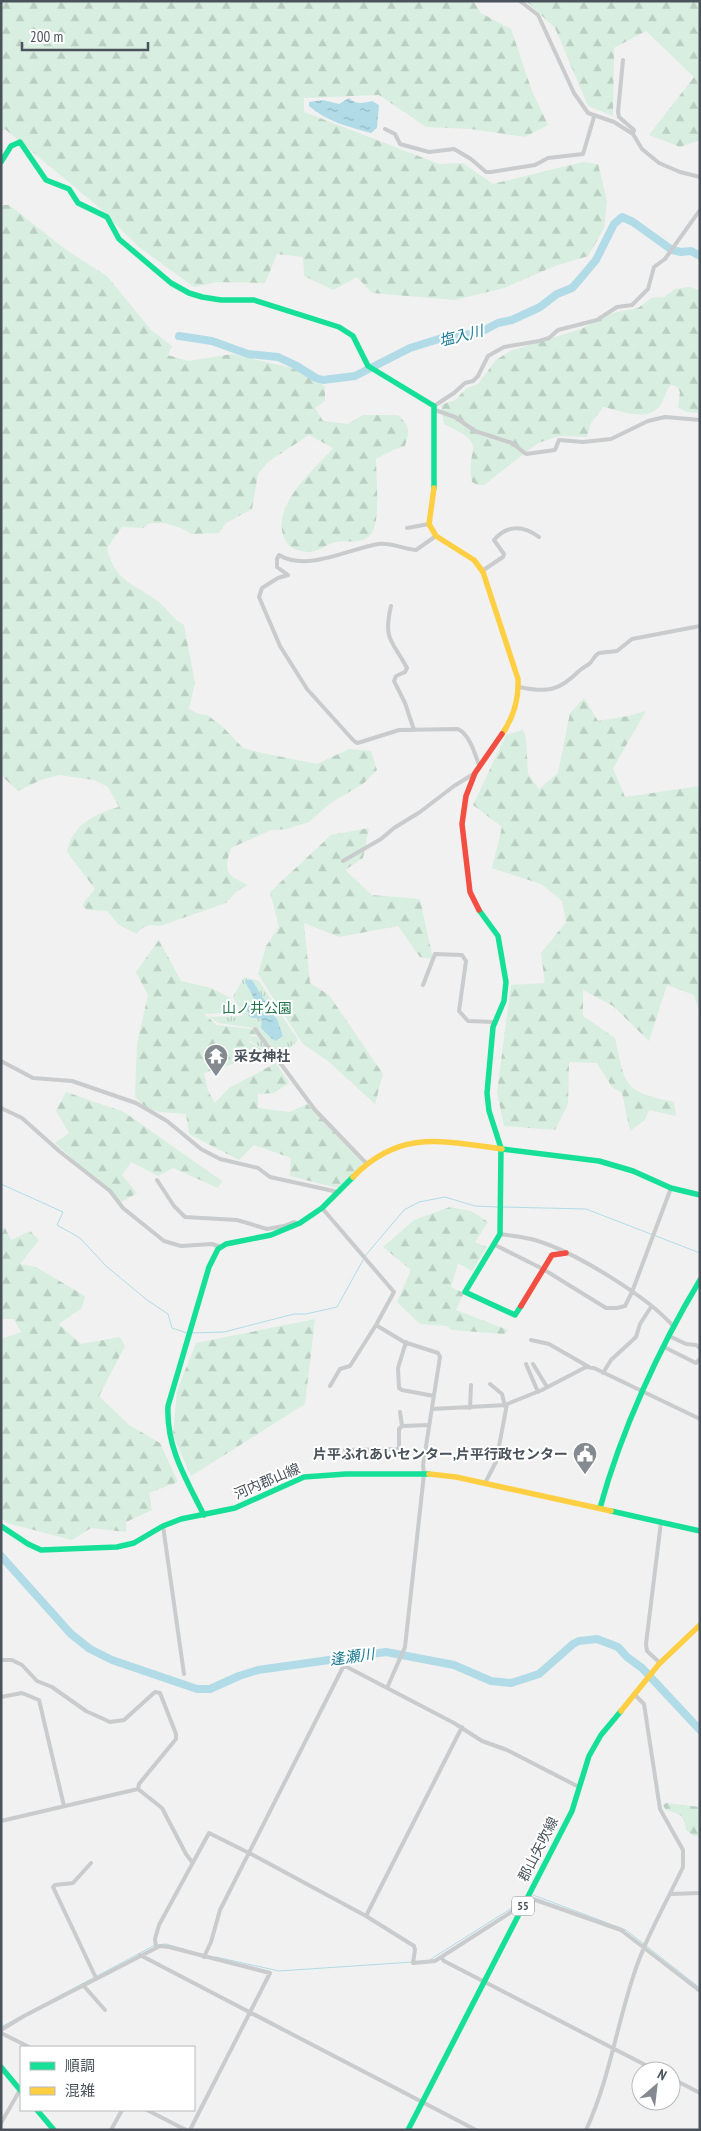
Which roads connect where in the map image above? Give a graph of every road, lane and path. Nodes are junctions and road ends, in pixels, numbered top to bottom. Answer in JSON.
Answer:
{"nodes":[{"id":1,"x":520,"y":1,"type":"edge"},
{"id":2,"x":623,"y":60,"type":"dead end"},
{"id":3,"x":594,"y":116,"type":"junction"},
{"id":4,"x":385,"y":129,"type":"dead end"},
{"id":5,"x":633,"y":134,"type":"junction"},
{"id":6,"x":1,"y":162,"type":"edge"},
{"id":7,"x":700,"y":176,"type":"edge"},
{"id":8,"x":700,"y":210,"type":"edge"},
{"id":9,"x":434,"y":408,"type":"junction"},
{"id":10,"x":700,"y":420,"type":"edge"},
{"id":11,"x":429,"y":524,"type":"junction"},
{"id":12,"x":407,"y":528,"type":"dead end"},
{"id":13,"x":436,"y":536,"type":"junction"},
{"id":14,"x":539,"y":536,"type":"dead end"},
{"id":15,"x":482,"y":571,"type":"junction"},
{"id":16,"x":391,"y":606,"type":"dead end"},
{"id":17,"x":700,"y":626,"type":"edge"},
{"id":18,"x":519,"y":688,"type":"junction"},
{"id":19,"x":414,"y":730,"type":"junction"},
{"id":20,"x":479,"y":765,"type":"junction"},
{"id":21,"x":474,"y":774,"type":"junction"},
{"id":22,"x":343,"y":862,"type":"dead end"},
{"id":23,"x":423,"y":985,"type":"dead end"},
{"id":24,"x":494,"y":1022,"type":"junction"},
{"id":25,"x":255,"y":1029,"type":"dead end"},
{"id":26,"x":1,"y":1061,"type":"edge"},
{"id":27,"x":1,"y":1108,"type":"edge"},
{"id":28,"x":501,"y":1148,"type":"junction"},
{"id":29,"x":366,"y":1163,"type":"junction"},
{"id":30,"x":157,"y":1180,"type":"dead end"},
{"id":31,"x":671,"y":1188,"type":"junction"},
{"id":32,"x":338,"y":1192,"type":"junction"},
{"id":33,"x":700,"y":1195,"type":"edge"},
{"id":34,"x":322,"y":1208,"type":"junction"},
{"id":35,"x":299,"y":1224,"type":"junction"},
{"id":36,"x":500,"y":1234,"type":"junction"},
{"id":37,"x":495,"y":1245,"type":"junction"},
{"id":38,"x":221,"y":1247,"type":"junction"},
{"id":39,"x":566,"y":1253,"type":"junction"},
{"id":40,"x":543,"y":1269,"type":"junction"},
{"id":41,"x":700,"y":1280,"type":"edge"},
{"id":42,"x":632,"y":1292,"type":"junction"},
{"id":43,"x":651,"y":1307,"type":"junction"},
{"id":44,"x":376,"y":1325,"type":"junction"},
{"id":45,"x":674,"y":1327,"type":"junction"},
{"id":46,"x":670,"y":1336,"type":"junction"},
{"id":47,"x":531,"y":1340,"type":"dead end"},
{"id":48,"x":406,"y":1342,"type":"junction"},
{"id":49,"x":664,"y":1347,"type":"junction"},
{"id":50,"x":700,"y":1348,"type":"edge"},
{"id":51,"x":700,"y":1359,"type":"edge"},
{"id":52,"x":526,"y":1364,"type":"dead end"},
{"id":53,"x":533,"y":1364,"type":"dead end"},
{"id":54,"x":589,"y":1367,"type":"junction"},
{"id":55,"x":603,"y":1373,"type":"junction"},
{"id":56,"x":490,"y":1384,"type":"dead end"},
{"id":57,"x":471,"y":1385,"type":"dead end"},
{"id":58,"x":330,"y":1386,"type":"dead end"},
{"id":59,"x":547,"y":1387,"type":"junction"},
{"id":60,"x":538,"y":1392,"type":"junction"},
{"id":61,"x":642,"y":1392,"type":"junction"},
{"id":62,"x":434,"y":1396,"type":"junction"},
{"id":63,"x":505,"y":1405,"type":"junction"},
{"id":64,"x":470,"y":1408,"type":"junction"},
{"id":65,"x":432,"y":1409,"type":"junction"},
{"id":66,"x":400,"y":1412,"type":"dead end"},
{"id":67,"x":700,"y":1419,"type":"edge"},
{"id":68,"x":429,"y":1425,"type":"junction"},
{"id":69,"x":402,"y":1426,"type":"junction"},
{"id":70,"x":345,"y":1450,"type":"dead end"},
{"id":71,"x":424,"y":1474,"type":"junction"},
{"id":72,"x":485,"y":1483,"type":"junction"},
{"id":73,"x":600,"y":1508,"type":"junction"},
{"id":74,"x":204,"y":1515,"type":"junction"},
{"id":75,"x":661,"y":1522,"type":"junction"},
{"id":76,"x":1,"y":1526,"type":"edge"},
{"id":77,"x":163,"y":1526,"type":"junction"},
{"id":78,"x":700,"y":1531,"type":"edge"},
{"id":79,"x":700,"y":1626,"type":"edge"},
{"id":80,"x":1,"y":1660,"type":"edge"},
{"id":81,"x":660,"y":1663,"type":"junction"},
{"id":82,"x":184,"y":1674,"type":"dead end"},
{"id":83,"x":387,"y":1688,"type":"junction"},
{"id":84,"x":634,"y":1694,"type":"junction"},
{"id":85,"x":1,"y":1697,"type":"edge"},
{"id":86,"x":462,"y":1727,"type":"junction"},
{"id":87,"x":580,"y":1788,"type":"junction"},
{"id":88,"x":138,"y":1789,"type":"junction"},
{"id":89,"x":64,"y":1806,"type":"junction"},
{"id":90,"x":1,"y":1820,"type":"edge"},
{"id":91,"x":248,"y":1852,"type":"junction"},
{"id":92,"x":192,"y":1862,"type":"junction"},
{"id":93,"x":91,"y":1863,"type":"dead end"},
{"id":94,"x":700,"y":1893,"type":"edge"},
{"id":95,"x":669,"y":1894,"type":"junction"},
{"id":96,"x":527,"y":1898,"type":"junction"},
{"id":97,"x":522,"y":1908,"type":"junction"},
{"id":98,"x":366,"y":1916,"type":"junction"},
{"id":99,"x":156,"y":1947,"type":"junction"},
{"id":100,"x":644,"y":1948,"type":"junction"},
{"id":101,"x":140,"y":1955,"type":"junction"},
{"id":102,"x":204,"y":1956,"type":"junction"},
{"id":103,"x":442,"y":1958,"type":"junction"},
{"id":104,"x":96,"y":1978,"type":"junction"},
{"id":105,"x":484,"y":1982,"type":"junction"},
{"id":106,"x":83,"y":1985,"type":"junction"},
{"id":107,"x":700,"y":1991,"type":"edge"},
{"id":108,"x":105,"y":2010,"type":"dead end"},
{"id":109,"x":250,"y":2012,"type":"junction"},
{"id":110,"x":1,"y":2032,"type":"edge"},
{"id":111,"x":27,"y":2046,"type":"edge"},
{"id":112,"x":614,"y":2049,"type":"junction"},
{"id":113,"x":637,"y":2061,"type":"edge"},
{"id":114,"x":1,"y":2067,"type":"edge"},
{"id":115,"x":681,"y":2083,"type":"edge"},
{"id":116,"x":20,"y":2089,"type":"edge"},
{"id":117,"x":20,"y":2092,"type":"edge"},
{"id":118,"x":700,"y":2093,"type":"edge"},
{"id":119,"x":422,"y":2102,"type":"junction"},
{"id":120,"x":38,"y":2111,"type":"edge"},
{"id":121,"x":121,"y":2111,"type":"edge"},
{"id":122,"x":149,"y":2111,"type":"edge"},
{"id":123,"x":1,"y":2123,"type":"edge"},
{"id":124,"x":54,"y":2130,"type":"edge"},
{"id":125,"x":111,"y":2130,"type":"edge"},
{"id":126,"x":186,"y":2130,"type":"edge"},
{"id":127,"x":190,"y":2130,"type":"edge"},
{"id":128,"x":408,"y":2130,"type":"edge"},
{"id":129,"x":476,"y":2130,"type":"edge"},
{"id":130,"x":586,"y":2130,"type":"edge"}],
"edges":[{"from":1,"to":3,"type":"street"},
{"from":2,"to":5,"type":"street"},
{"from":3,"to":4,"type":"street"},
{"from":3,"to":5,"type":"street"},
{"from":5,"to":7,"type":"street"},
{"from":6,"to":9,"type":"street"},
{"from":8,"to":9,"type":"street"},
{"from":9,"to":10,"type":"street"},
{"from":9,"to":11,"type":"street"},
{"from":11,"to":12,"type":"street"},
{"from":11,"to":13,"type":"street"},
{"from":13,"to":15,"type":"street"},
{"from":13,"to":19,"type":"street"},
{"from":14,"to":15,"type":"street"},
{"from":15,"to":18,"type":"street"},
{"from":16,"to":19,"type":"street"},
{"from":17,"to":18,"type":"street"},
{"from":18,"to":20,"type":"street"},
{"from":19,"to":20,"type":"street"},
{"from":20,"to":21,"type":"street"},
{"from":21,"to":22,"type":"street"},
{"from":21,"to":24,"type":"street"},
{"from":23,"to":24,"type":"street"},
{"from":24,"to":28,"type":"street"},
{"from":25,"to":29,"type":"street"},
{"from":26,"to":32,"type":"street"},
{"from":27,"to":38,"type":"street"},
{"from":28,"to":29,"type":"street"},
{"from":28,"to":31,"type":"street"},
{"from":28,"to":36,"type":"street"},
{"from":29,"to":32,"type":"street"},
{"from":30,"to":35,"type":"street"},
{"from":31,"to":33,"type":"street"},
{"from":31,"to":42,"type":"street"},
{"from":32,"to":34,"type":"street"},
{"from":34,"to":35,"type":"street"},
{"from":34,"to":44,"type":"street"},
{"from":35,"to":38,"type":"street"},
{"from":36,"to":37,"type":"street"},
{"from":36,"to":39,"type":"street"},
{"from":37,"to":40,"type":"street"},
{"from":37,"to":40,"type":"street"},
{"from":38,"to":74,"type":"street"},
{"from":39,"to":40,"type":"street"},
{"from":39,"to":42,"type":"street"},
{"from":40,"to":42,"type":"street"},
{"from":41,"to":45,"type":"street"},
{"from":42,"to":43,"type":"street"},
{"from":43,"to":45,"type":"street"},
{"from":43,"to":55,"type":"street"},
{"from":44,"to":48,"type":"street"},
{"from":44,"to":58,"type":"street"},
{"from":45,"to":46,"type":"street"},
{"from":46,"to":49,"type":"street"},
{"from":46,"to":50,"type":"street"},
{"from":47,"to":54,"type":"street"},
{"from":48,"to":62,"type":"street"},
{"from":48,"to":62,"type":"street"},
{"from":49,"to":51,"type":"street"},
{"from":49,"to":61,"type":"street"},
{"from":52,"to":60,"type":"street"},
{"from":53,"to":59,"type":"street"},
{"from":54,"to":55,"type":"street"},
{"from":54,"to":59,"type":"street"},
{"from":55,"to":61,"type":"street"},
{"from":56,"to":63,"type":"street"},
{"from":57,"to":64,"type":"street"},
{"from":59,"to":60,"type":"street"},
{"from":60,"to":63,"type":"street"},
{"from":61,"to":67,"type":"street"},
{"from":61,"to":73,"type":"street"},
{"from":62,"to":65,"type":"street"},
{"from":63,"to":64,"type":"street"},
{"from":63,"to":72,"type":"street"},
{"from":64,"to":65,"type":"street"},
{"from":65,"to":68,"type":"street"},
{"from":66,"to":69,"type":"street"},
{"from":68,"to":69,"type":"street"},
{"from":68,"to":71,"type":"street"},
{"from":69,"to":70,"type":"street"},
{"from":71,"to":72,"type":"street","name":"河内郡山線"},
{"from":71,"to":74,"type":"street","name":"河内郡山線"},
{"from":71,"to":83,"type":"street"},
{"from":72,"to":73,"type":"street","name":"河内郡山線"},
{"from":73,"to":75,"type":"street","name":"河内郡山線"},
{"from":74,"to":77,"type":"street","name":"河内郡山線"},
{"from":75,"to":78,"type":"street","name":"河内郡山線"},
{"from":75,"to":81,"type":"street"},
{"from":76,"to":77,"type":"street","name":"河内郡山線"},
{"from":77,"to":82,"type":"street"},
{"from":79,"to":81,"type":"street","name":"郡山矢吹線","number":"55"},
{"from":80,"to":88,"type":"street"},
{"from":81,"to":84,"type":"street","name":"郡山矢吹線","number":"55"},
{"from":83,"to":86,"type":"street"},
{"from":83,"to":91,"type":"street"},
{"from":84,"to":87,"type":"street","name":"郡山矢吹線","number":"55"},
{"from":84,"to":95,"type":"street"},
{"from":85,"to":89,"type":"street"},
{"from":86,"to":87,"type":"street"},
{"from":86,"to":98,"type":"street"},
{"from":87,"to":96,"type":"street","name":"郡山矢吹線","number":"55"},
{"from":88,"to":89,"type":"street"},
{"from":88,"to":92,"type":"street"},
{"from":89,"to":90,"type":"street"},
{"from":91,"to":92,"type":"street"},
{"from":91,"to":98,"type":"street"},
{"from":91,"to":102,"type":"street"},
{"from":92,"to":99,"type":"street"},
{"from":93,"to":104,"type":"street"},
{"from":94,"to":95,"type":"street"},
{"from":95,"to":100,"type":"street"},
{"from":96,"to":97,"type":"street","name":"郡山矢吹線","number":"55"},
{"from":96,"to":100,"type":"street"},
{"from":97,"to":103,"type":"street"},
{"from":97,"to":105,"type":"street","name":"郡山矢吹線","number":"55"},
{"from":98,"to":103,"type":"street"},
{"from":99,"to":101,"type":"street"},
{"from":99,"to":102,"type":"street"},
{"from":100,"to":107,"type":"street"},
{"from":100,"to":112,"type":"street"},
{"from":101,"to":104,"type":"street"},
{"from":101,"to":109,"type":"street"},
{"from":102,"to":109,"type":"street"},
{"from":103,"to":105,"type":"street"},
{"from":104,"to":106,"type":"street"},
{"from":105,"to":112,"type":"street"},
{"from":105,"to":119,"type":"street","name":"郡山矢吹線","number":"55"},
{"from":106,"to":108,"type":"street"},
{"from":106,"to":110,"type":"street"},
{"from":109,"to":119,"type":"street"},
{"from":109,"to":127,"type":"street"},
{"from":110,"to":111,"type":"street"},
{"from":112,"to":113,"type":"street"},
{"from":112,"to":130,"type":"street"},
{"from":114,"to":116,"type":"street"},
{"from":115,"to":118,"type":"street"},
{"from":117,"to":123,"type":"street"},
{"from":119,"to":128,"type":"street","name":"郡山矢吹線","number":"55"},
{"from":119,"to":129,"type":"street"},
{"from":120,"to":124,"type":"street"},
{"from":121,"to":125,"type":"street"},
{"from":122,"to":126,"type":"street"}]}
